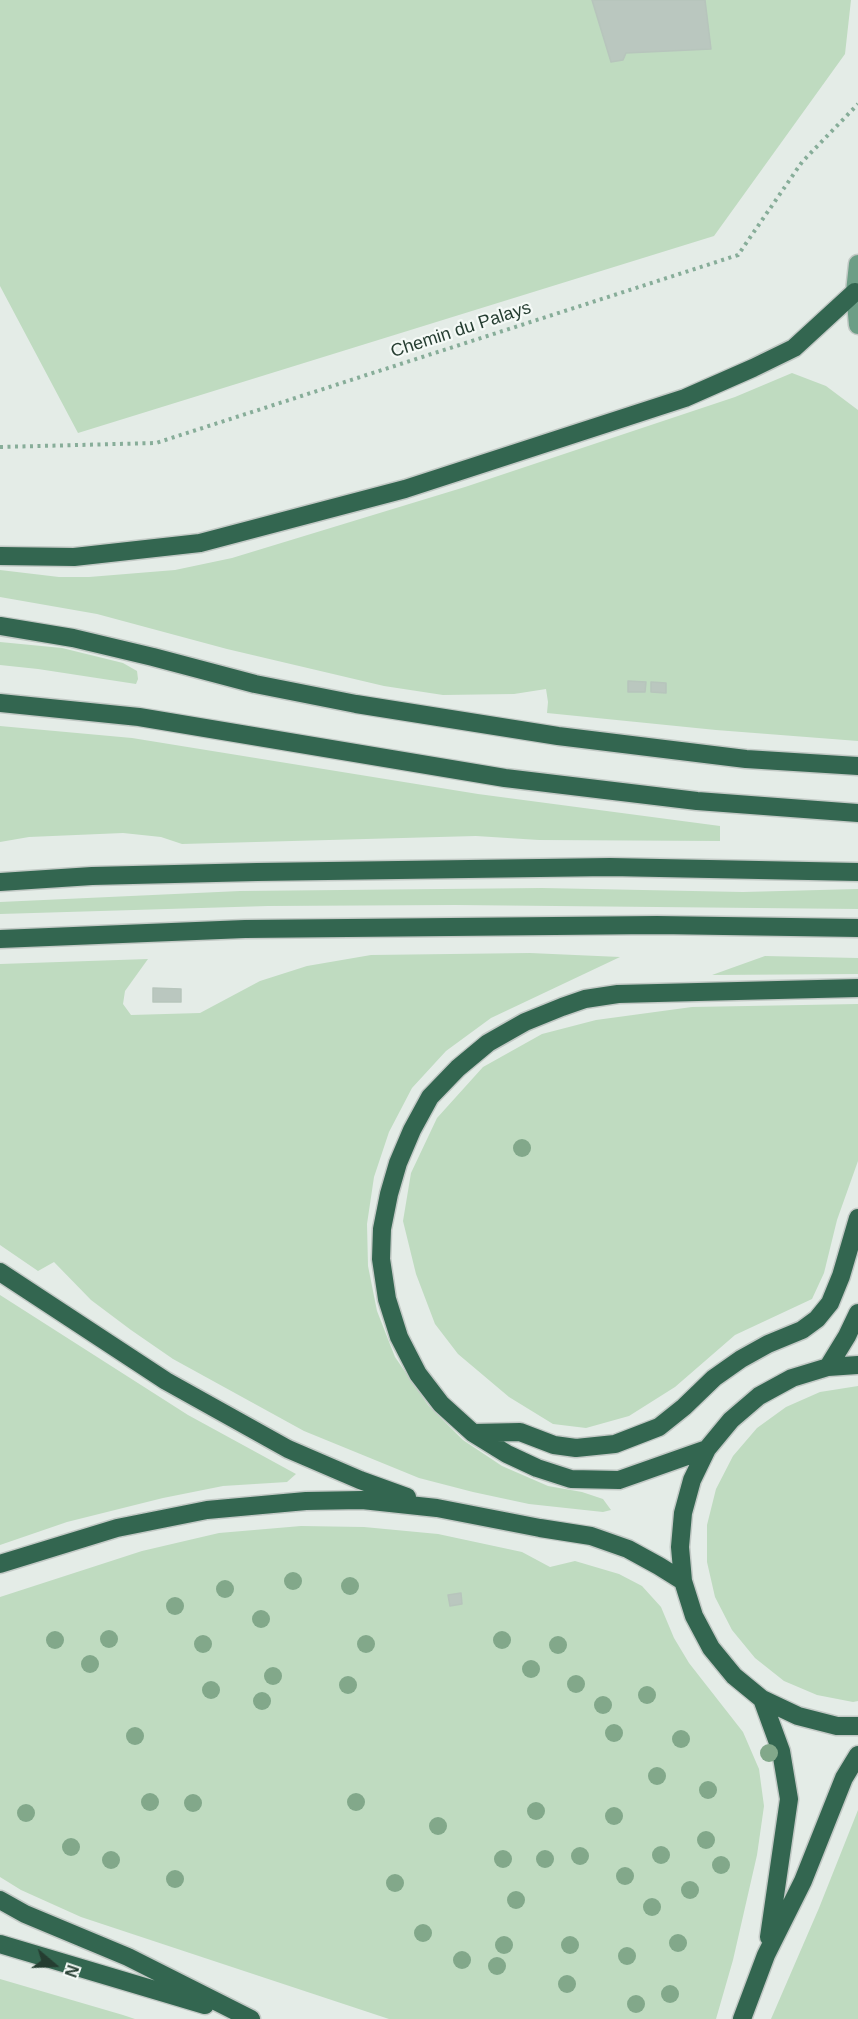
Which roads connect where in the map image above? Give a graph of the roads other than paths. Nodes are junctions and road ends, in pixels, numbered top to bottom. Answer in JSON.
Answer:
{"nodes":[{"id":1,"x":858,"y":264,"type":"edge"},
{"id":2,"x":855,"y":292,"type":"junction"},
{"id":3,"x":858,"y":325,"type":"edge"},
{"id":4,"x":0,"y":556,"type":"edge"},
{"id":5,"x":0,"y":626,"type":"edge"},
{"id":6,"x":0,"y":703,"type":"edge"},
{"id":7,"x":858,"y":766,"type":"edge"},
{"id":8,"x":858,"y":813,"type":"edge"},
{"id":9,"x":858,"y":872,"type":"edge"},
{"id":10,"x":0,"y":882,"type":"edge"},
{"id":11,"x":858,"y":928,"type":"edge"},
{"id":12,"x":0,"y":939,"type":"edge"},
{"id":13,"x":858,"y":988,"type":"edge"},
{"id":14,"x":858,"y":1218,"type":"edge"},
{"id":15,"x":0,"y":1272,"type":"edge"},
{"id":16,"x":858,"y":1313,"type":"edge"},
{"id":17,"x":858,"y":1365,"type":"edge"},
{"id":18,"x":828,"y":1367,"type":"junction"},
{"id":19,"x":473,"y":1432,"type":"junction"},
{"id":20,"x":707,"y":1449,"type":"junction"},
{"id":21,"x":437,"y":1508,"type":"junction"},
{"id":22,"x":0,"y":1564,"type":"edge"},
{"id":23,"x":683,"y":1581,"type":"junction"},
{"id":24,"x":762,"y":1698,"type":"junction"},
{"id":25,"x":858,"y":1726,"type":"edge"},
{"id":26,"x":858,"y":1755,"type":"edge"},
{"id":27,"x":0,"y":1900,"type":"edge"},
{"id":28,"x":0,"y":1944,"type":"edge"},
{"id":29,"x":765,"y":1955,"type":"junction"},
{"id":30,"x":251,"y":2019,"type":"edge"},
{"id":31,"x":742,"y":2019,"type":"edge"}],
"edges":[{"from":1,"to":2,"type":"main road"},
{"from":2,"to":3,"type":"main road"},
{"from":2,"to":4,"type":"highway"},
{"from":5,"to":7,"type":"highway"},
{"from":6,"to":8,"type":"highway"},
{"from":9,"to":10,"type":"highway"},
{"from":11,"to":12,"type":"highway"},
{"from":13,"to":19,"type":"highway"},
{"from":14,"to":19,"type":"highway"},
{"from":15,"to":21,"type":"highway"},
{"from":16,"to":18,"type":"highway"},
{"from":17,"to":18,"type":"highway"},
{"from":18,"to":20,"type":"highway"},
{"from":19,"to":20,"type":"highway"},
{"from":20,"to":23,"type":"highway"},
{"from":21,"to":22,"type":"highway"},
{"from":21,"to":23,"type":"highway"},
{"from":23,"to":24,"type":"highway"},
{"from":24,"to":25,"type":"highway"},
{"from":24,"to":29,"type":"highway"},
{"from":26,"to":29,"type":"highway"},
{"from":27,"to":30,"type":"highway"},
{"from":28,"to":30,"type":"highway"},
{"from":29,"to":31,"type":"highway"}]}
